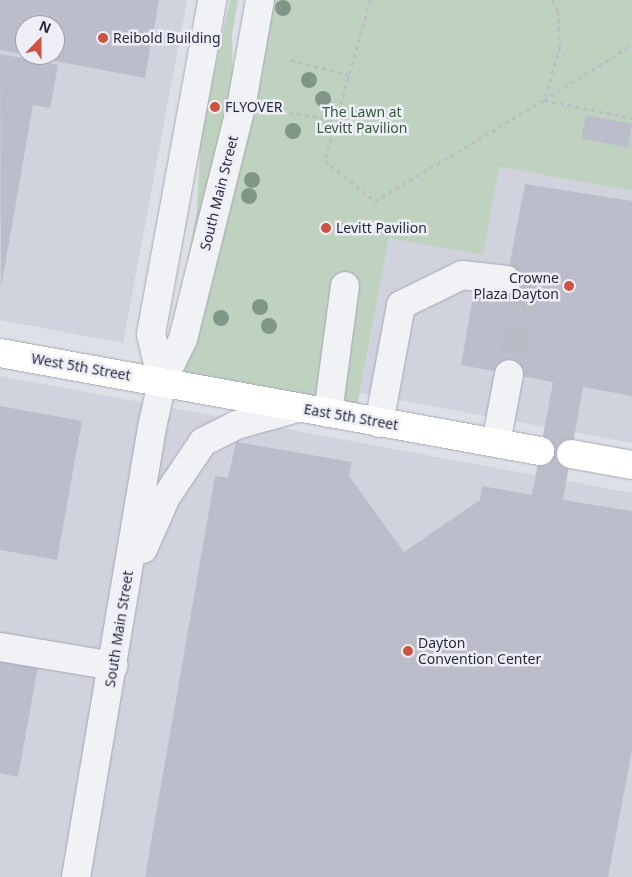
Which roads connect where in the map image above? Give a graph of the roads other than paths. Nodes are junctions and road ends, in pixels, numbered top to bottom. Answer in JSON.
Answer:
{"nodes":[{"id":1,"x":212,"y":0,"type":"edge"},
{"id":2,"x":260,"y":0,"type":"edge"},
{"id":3,"x":507,"y":280,"type":"tunnel mouth"},
{"id":4,"x":346,"y":286,"type":"dead end"},
{"id":5,"x":0,"y":353,"type":"edge"},
{"id":6,"x":509,"y":374,"type":"tunnel mouth"},
{"id":7,"x":162,"y":382,"type":"junction"},
{"id":8,"x":298,"y":408,"type":"junction"},
{"id":9,"x":328,"y":413,"type":"junction"},
{"id":10,"x":379,"y":423,"type":"junction"},
{"id":11,"x":496,"y":444,"type":"junction"},
{"id":12,"x":540,"y":451,"type":"dead end"},
{"id":13,"x":571,"y":454,"type":"dead end"},
{"id":14,"x":632,"y":465,"type":"edge"},
{"id":15,"x":126,"y":587,"type":"junction"},
{"id":16,"x":0,"y":647,"type":"edge"},
{"id":17,"x":113,"y":666,"type":"junction"},
{"id":18,"x":76,"y":877,"type":"edge"}],
"edges":[{"from":1,"to":7,"type":"street","name":"South Main Street"},
{"from":2,"to":7,"type":"street","name":"South Main Street"},
{"from":3,"to":10,"type":"street"},
{"from":4,"to":9,"type":"street"},
{"from":5,"to":7,"type":"main road","name":"West 5th Street"},
{"from":6,"to":11,"type":"street"},
{"from":7,"to":8,"type":"main road","name":"East 5th Street"},
{"from":7,"to":15,"type":"street","name":"South Main Street"},
{"from":8,"to":9,"type":"main road","name":"East 5th Street"},
{"from":8,"to":15,"type":"street"},
{"from":9,"to":10,"type":"main road","name":"East 5th Street"},
{"from":10,"to":11,"type":"main road","name":"East 5th Street"},
{"from":11,"to":12,"type":"main road","name":"East 5th Street"},
{"from":13,"to":14,"type":"main road"},
{"from":15,"to":17,"type":"street","name":"South Main Street"},
{"from":16,"to":17,"type":"street"},
{"from":17,"to":18,"type":"street","name":"South Main Street"}]}
